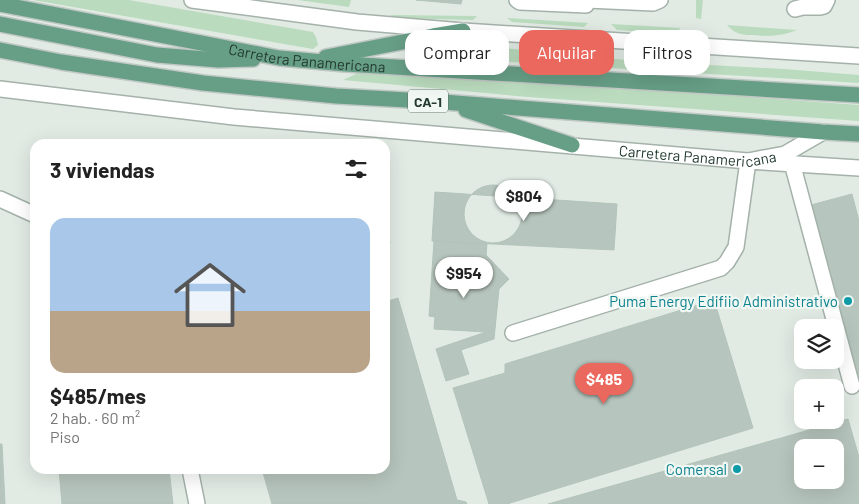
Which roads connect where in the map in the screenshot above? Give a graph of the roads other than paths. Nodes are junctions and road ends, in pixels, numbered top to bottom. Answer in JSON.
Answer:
{"nodes":[{"id":1,"x":192,"y":0,"type":"edge"},
{"id":2,"x":517,"y":0,"type":"edge"},
{"id":3,"x":660,"y":0,"type":"edge"},
{"id":4,"x":827,"y":0,"type":"edge"},
{"id":5,"x":587,"y":2,"type":"edge"},
{"id":6,"x":0,"y":4,"type":"edge"},
{"id":7,"x":795,"y":10,"type":"dead end"},
{"id":8,"x":0,"y":24,"type":"edge"},
{"id":9,"x":450,"y":30,"type":"edge"},
{"id":10,"x":509,"y":34,"type":"edge"},
{"id":11,"x":405,"y":42,"type":"edge"},
{"id":12,"x":0,"y":50,"type":"edge"},
{"id":13,"x":859,"y":56,"type":"edge"},
{"id":14,"x":279,"y":58,"type":"junction"},
{"id":15,"x":311,"y":60,"type":"junction"},
{"id":16,"x":0,"y":89,"type":"edge"},
{"id":17,"x":859,"y":95,"type":"edge"},
{"id":18,"x":443,"y":102,"type":"junction"},
{"id":19,"x":823,"y":132,"type":"junction"},
{"id":20,"x":859,"y":134,"type":"edge"},
{"id":21,"x":572,"y":146,"type":"junction"},
{"id":22,"x":748,"y":161,"type":"junction"},
{"id":23,"x":792,"y":163,"type":"junction"},
{"id":24,"x":859,"y":168,"type":"edge"},
{"id":25,"x":0,"y":199,"type":"edge"},
{"id":26,"x":30,"y":213,"type":"edge"},
{"id":27,"x":513,"y":333,"type":"dead end"},
{"id":28,"x":852,"y":386,"type":"dead end"},
{"id":29,"x":191,"y":474,"type":"edge"},
{"id":30,"x":197,"y":504,"type":"edge"}],
"edges":[{"from":1,"to":9,"type":"street"},
{"from":2,"to":5,"type":"street"},
{"from":3,"to":5,"type":"street"},
{"from":4,"to":7,"type":"street"},
{"from":6,"to":14,"type":"main road","name":"Carretera Panamericana","number":"CA-1"},
{"from":8,"to":14,"type":"main road"},
{"from":10,"to":13,"type":"street"},
{"from":11,"to":15,"type":"main road"},
{"from":12,"to":18,"type":"main road","name":"Carretera Panamericana","number":"CA-1"},
{"from":14,"to":15,"type":"main road","name":"Carretera Panamericana","number":"CA-1"},
{"from":15,"to":17,"type":"main road","name":"Carretera Panamericana","number":"CA-1"},
{"from":16,"to":21,"type":"street","name":"Carretera Panamericana"},
{"from":18,"to":19,"type":"main road","name":"Carretera Panamericana","number":"CA-1"},
{"from":18,"to":21,"type":"main road"},
{"from":19,"to":20,"type":"main road","name":"Carretera Panamericana","number":"CA-1"},
{"from":19,"to":22,"type":"street","name":"Carretera Panamericana"},
{"from":21,"to":22,"type":"street","name":"Carretera Panamericana"},
{"from":22,"to":23,"type":"street"},
{"from":22,"to":27,"type":"street"},
{"from":23,"to":24,"type":"street"},
{"from":23,"to":28,"type":"street"},
{"from":25,"to":26,"type":"street"},
{"from":29,"to":30,"type":"street"}]}
